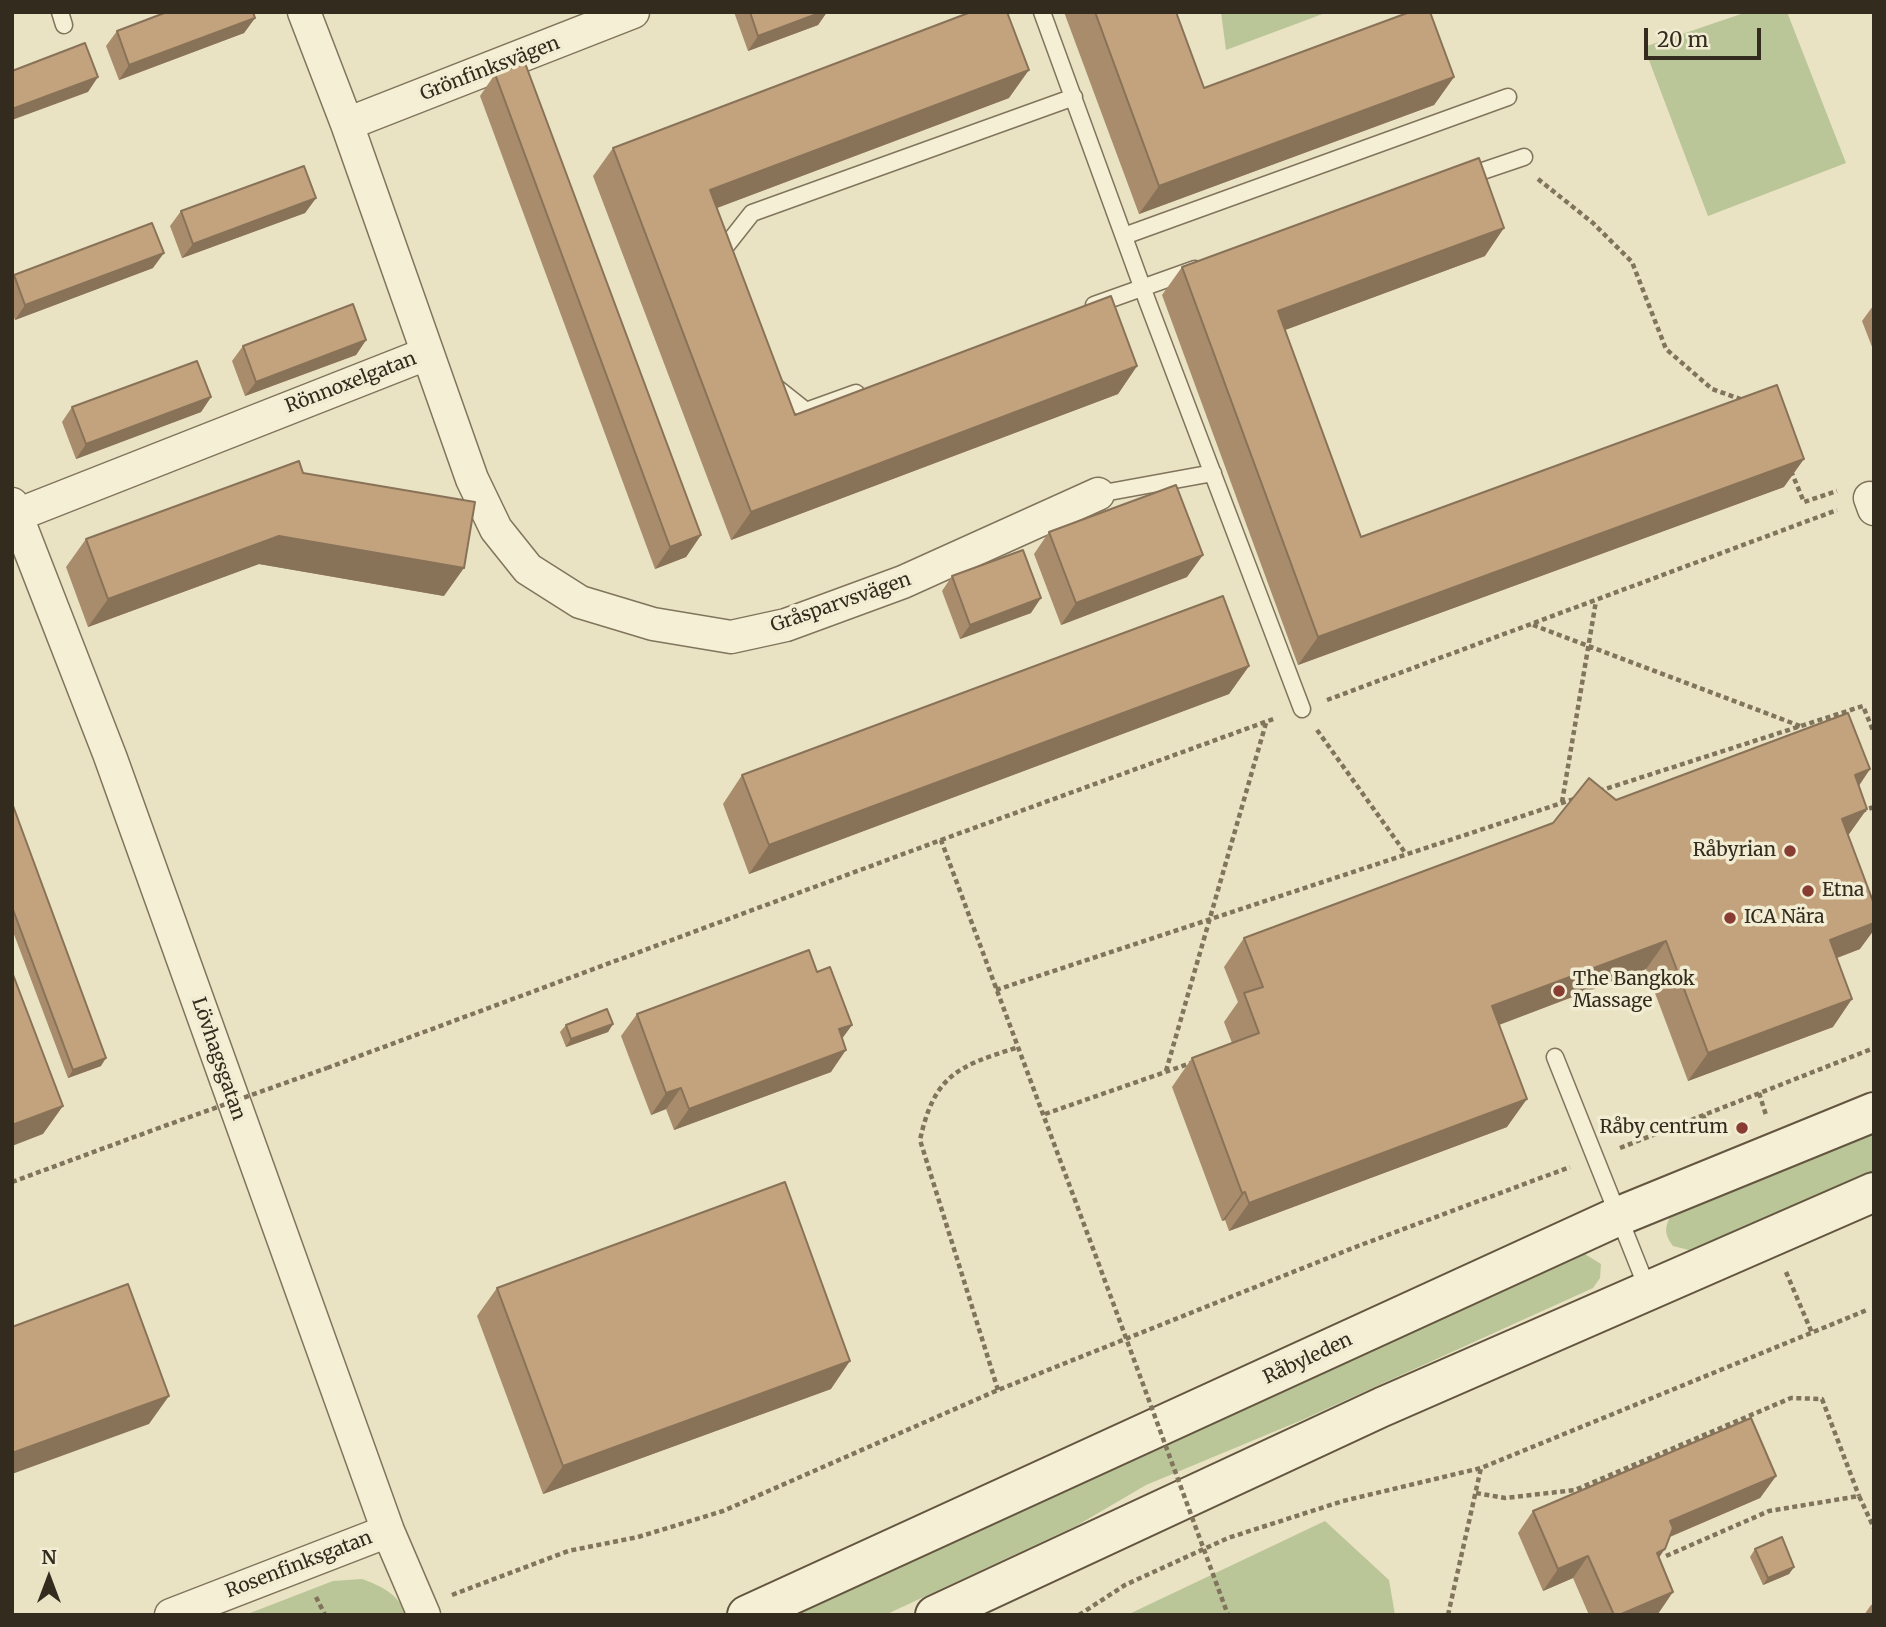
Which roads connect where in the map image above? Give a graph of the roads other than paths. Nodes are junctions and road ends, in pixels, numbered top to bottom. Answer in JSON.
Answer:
{"nodes":[{"id":1,"x":304,"y":12,"type":"edge"},
{"id":2,"x":633,"y":12,"type":"edge"},
{"id":3,"x":1042,"y":12,"type":"edge"},
{"id":4,"x":1073,"y":97,"type":"junction"},
{"id":5,"x":1508,"y":97,"type":"dead end"},
{"id":6,"x":347,"y":124,"type":"junction"},
{"id":7,"x":1524,"y":157,"type":"road end"},
{"id":8,"x":1445,"y":184,"type":"edge"},
{"id":9,"x":1124,"y":236,"type":"junction"},
{"id":10,"x":1208,"y":265,"type":"edge"},
{"id":11,"x":730,"y":275,"type":"edge"},
{"id":12,"x":1143,"y":287,"type":"junction"},
{"id":13,"x":1078,"y":311,"type":"edge"},
{"id":14,"x":426,"y":354,"type":"junction"},
{"id":15,"x":762,"y":376,"type":"edge"},
{"id":16,"x":871,"y":387,"type":"edge"},
{"id":17,"x":1213,"y":473,"type":"junction"},
{"id":18,"x":1098,"y":494,"type":"joint"},
{"id":19,"x":14,"y":509,"type":"edge"},
{"id":20,"x":1302,"y":709,"type":"road end"},
{"id":21,"x":1555,"y":1057,"type":"dead end"},
{"id":22,"x":1874,"y":1112,"type":"edge"},
{"id":23,"x":1874,"y":1192,"type":"edge"},
{"id":24,"x":1619,"y":1216,"type":"junction"},
{"id":25,"x":1648,"y":1290,"type":"junction"},
{"id":26,"x":388,"y":1531,"type":"junction"},
{"id":27,"x":422,"y":1611,"type":"edge"},
{"id":28,"x":172,"y":1615,"type":"edge"},
{"id":29,"x":747,"y":1615,"type":"edge"},
{"id":30,"x":935,"y":1615,"type":"edge"}],
"edges":[{"from":1,"to":6,"type":"street","name":"Rönnoxelgatan"},
{"from":2,"to":6,"type":"street","name":"Grönfinksvägen"},
{"from":3,"to":4,"type":"lane"},
{"from":4,"to":9,"type":"lane"},
{"from":4,"to":11,"type":"lane"},
{"from":5,"to":9,"type":"lane"},
{"from":6,"to":14,"type":"street","name":"Rönnoxelgatan"},
{"from":7,"to":8,"type":"lane"},
{"from":9,"to":12,"type":"lane"},
{"from":10,"to":12,"type":"lane"},
{"from":12,"to":13,"type":"lane"},
{"from":12,"to":17,"type":"lane"},
{"from":14,"to":18,"type":"street","name":"Gråsparvsvägen"},
{"from":14,"to":19,"type":"street","name":"Rönnoxelgatan"},
{"from":15,"to":16,"type":"lane"},
{"from":17,"to":18,"type":"lane"},
{"from":17,"to":20,"type":"lane"},
{"from":19,"to":26,"type":"street","name":"Lövhagsgatan"},
{"from":21,"to":24,"type":"lane"},
{"from":22,"to":24,"type":"main road","name":"Råbyleden"},
{"from":23,"to":25,"type":"main road"},
{"from":24,"to":25,"type":"lane"},
{"from":24,"to":29,"type":"main road","name":"Råbyleden"},
{"from":25,"to":30,"type":"main road"},
{"from":26,"to":27,"type":"street","name":"Lövhagsgatan"},
{"from":26,"to":28,"type":"street","name":"Rosenfinksgatan"}]}
